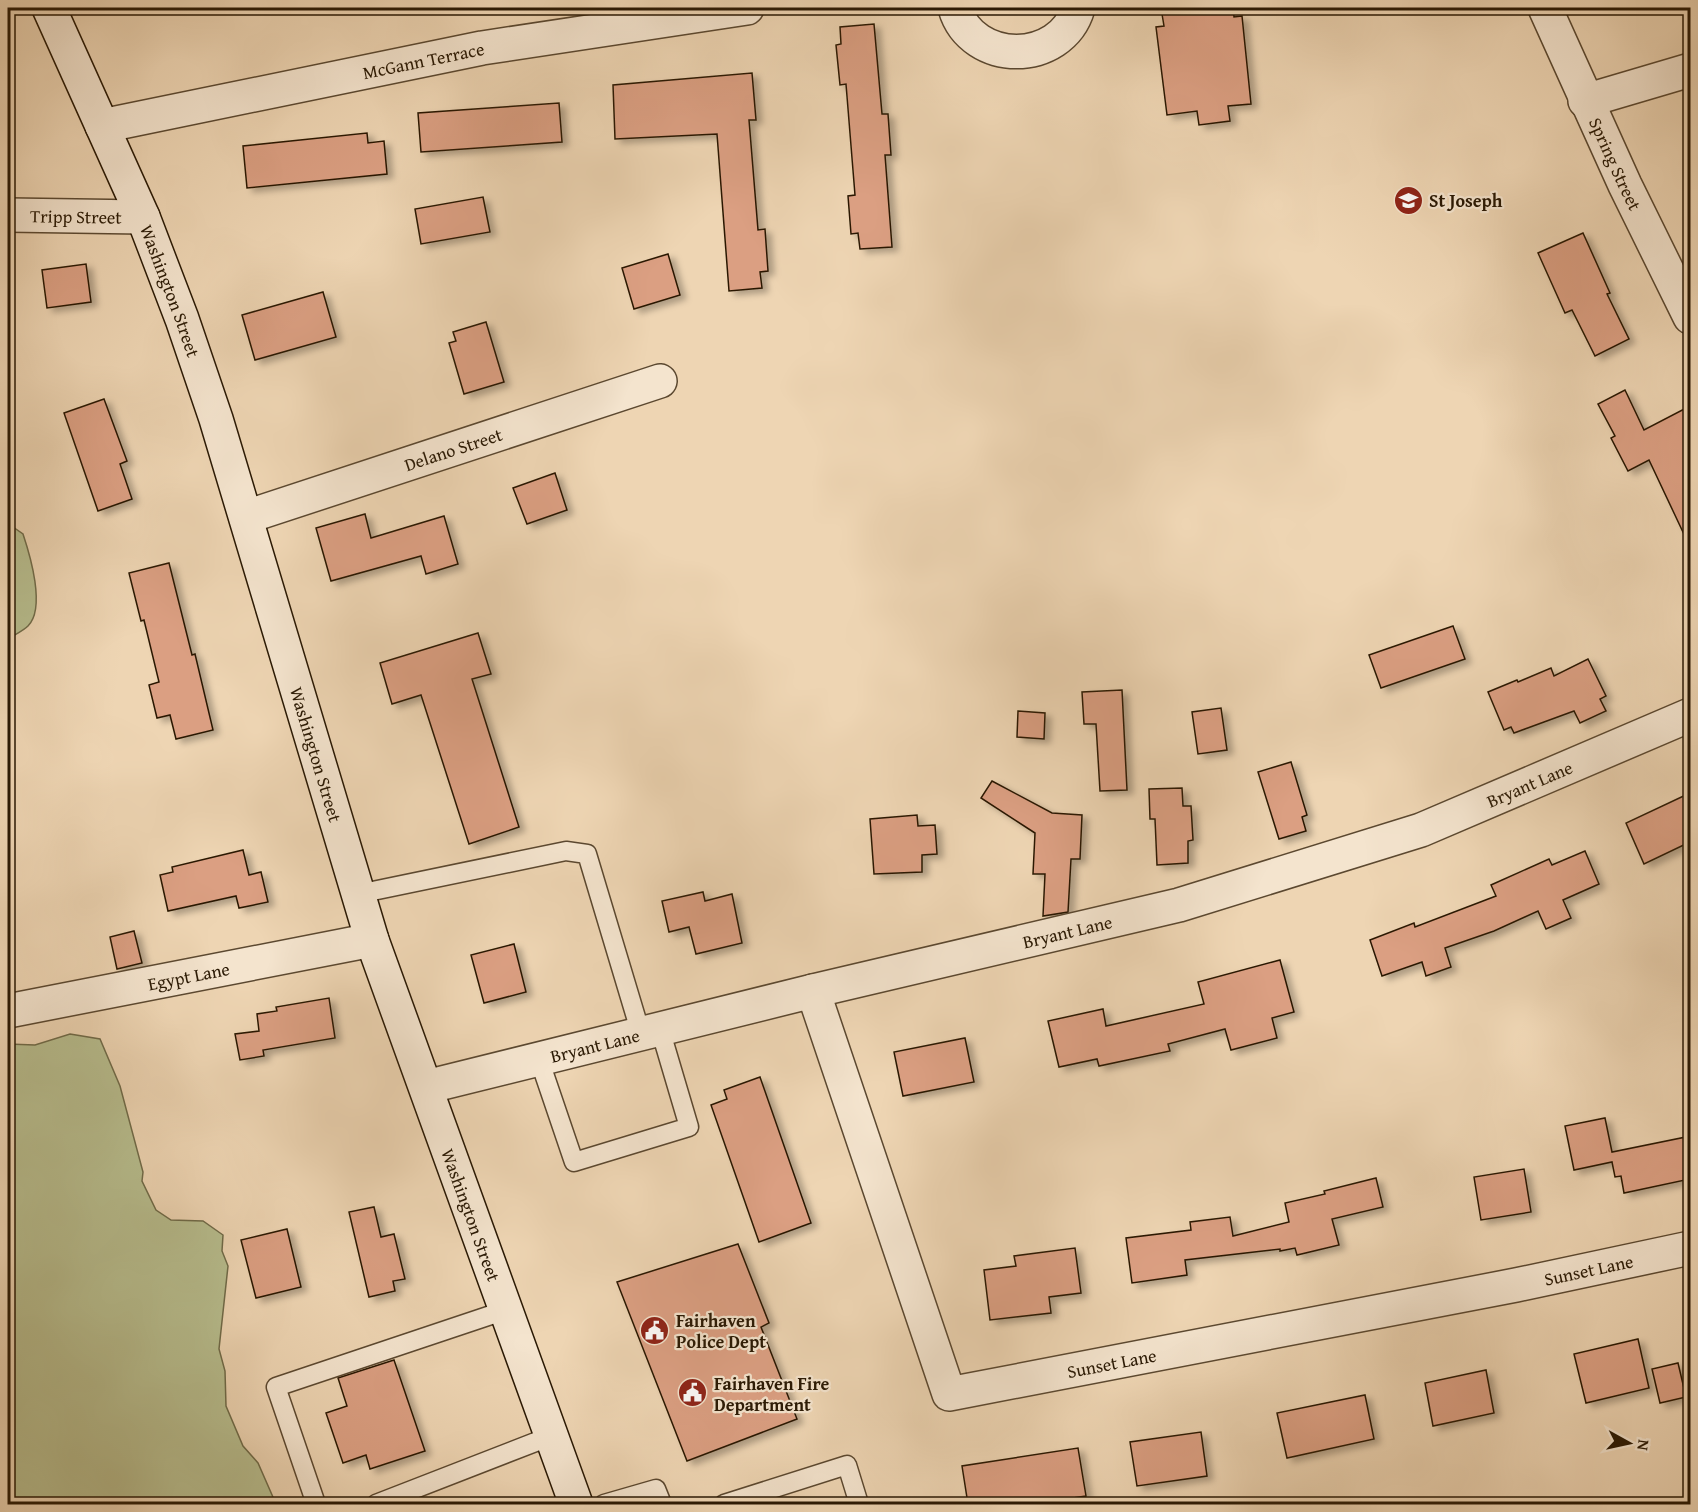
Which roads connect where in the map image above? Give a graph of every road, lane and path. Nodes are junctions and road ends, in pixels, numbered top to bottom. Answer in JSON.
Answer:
{"nodes":[{"id":1,"x":49,"y":8,"type":"edge"},
{"id":2,"x":747,"y":8,"type":"edge"},
{"id":3,"x":955,"y":8,"type":"edge"},
{"id":4,"x":1078,"y":8,"type":"edge"},
{"id":5,"x":1545,"y":8,"type":"edge"},
{"id":6,"x":1690,"y":70,"type":"edge"},
{"id":7,"x":1585,"y":101,"type":"junction"},
{"id":8,"x":102,"y":126,"type":"junction"},
{"id":9,"x":8,"y":215,"type":"edge"},
{"id":10,"x":142,"y":217,"type":"junction"},
{"id":11,"x":1690,"y":317,"type":"edge"},
{"id":12,"x":660,"y":381,"type":"dead end"},
{"id":13,"x":246,"y":517,"type":"junction"},
{"id":14,"x":1690,"y":715,"type":"edge"},
{"id":15,"x":358,"y":894,"type":"junction"},
{"id":16,"x":372,"y":940,"type":"junction"},
{"id":17,"x":813,"y":991,"type":"junction"},
{"id":18,"x":8,"y":1011,"type":"edge"},
{"id":19,"x":650,"y":1032,"type":"junction"},
{"id":20,"x":539,"y":1059,"type":"junction"},
{"id":21,"x":426,"y":1087,"type":"junction"},
{"id":22,"x":1690,"y":1248,"type":"edge"},
{"id":23,"x":506,"y":1310,"type":"junction"},
{"id":24,"x":551,"y":1436,"type":"junction"},
{"id":25,"x":316,"y":1504,"type":"edge"},
{"id":26,"x":376,"y":1504,"type":"edge"},
{"id":27,"x":576,"y":1504,"type":"edge"},
{"id":28,"x":604,"y":1504,"type":"edge"},
{"id":29,"x":662,"y":1504,"type":"edge"},
{"id":30,"x":724,"y":1504,"type":"edge"},
{"id":31,"x":859,"y":1504,"type":"edge"}],
"edges":[{"from":1,"to":8,"type":"street","name":"Washington Street"},
{"from":2,"to":8,"type":"street","name":"McGann Terrace"},
{"from":3,"to":4,"type":"street"},
{"from":5,"to":7,"type":"street","name":"Spring Street"},
{"from":6,"to":7,"type":"street"},
{"from":7,"to":11,"type":"street","name":"Spring Street"},
{"from":8,"to":10,"type":"street","name":"Washington Street"},
{"from":9,"to":10,"type":"street","name":"Tripp Street"},
{"from":10,"to":13,"type":"street","name":"Washington Street"},
{"from":12,"to":13,"type":"street","name":"Delano Street"},
{"from":13,"to":15,"type":"street","name":"Washington Street"},
{"from":14,"to":17,"type":"street","name":"Bryant Lane"},
{"from":15,"to":16,"type":"street","name":"Washington Street"},
{"from":15,"to":19,"type":"lane"},
{"from":16,"to":18,"type":"street","name":"Egypt Lane"},
{"from":16,"to":21,"type":"street","name":"Washington Street"},
{"from":17,"to":19,"type":"street","name":"Bryant Lane"},
{"from":17,"to":22,"type":"street","name":"Sunset Lane"},
{"from":19,"to":20,"type":"street","name":"Bryant Lane"},
{"from":19,"to":20,"type":"lane"},
{"from":20,"to":21,"type":"street","name":"Bryant Lane"},
{"from":21,"to":23,"type":"street","name":"Washington Street"},
{"from":23,"to":24,"type":"street","name":"Washington Street"},
{"from":23,"to":25,"type":"lane"},
{"from":24,"to":26,"type":"lane"},
{"from":24,"to":27,"type":"street","name":"Washington Street"},
{"from":28,"to":29,"type":"lane"},
{"from":30,"to":31,"type":"lane"}]}
